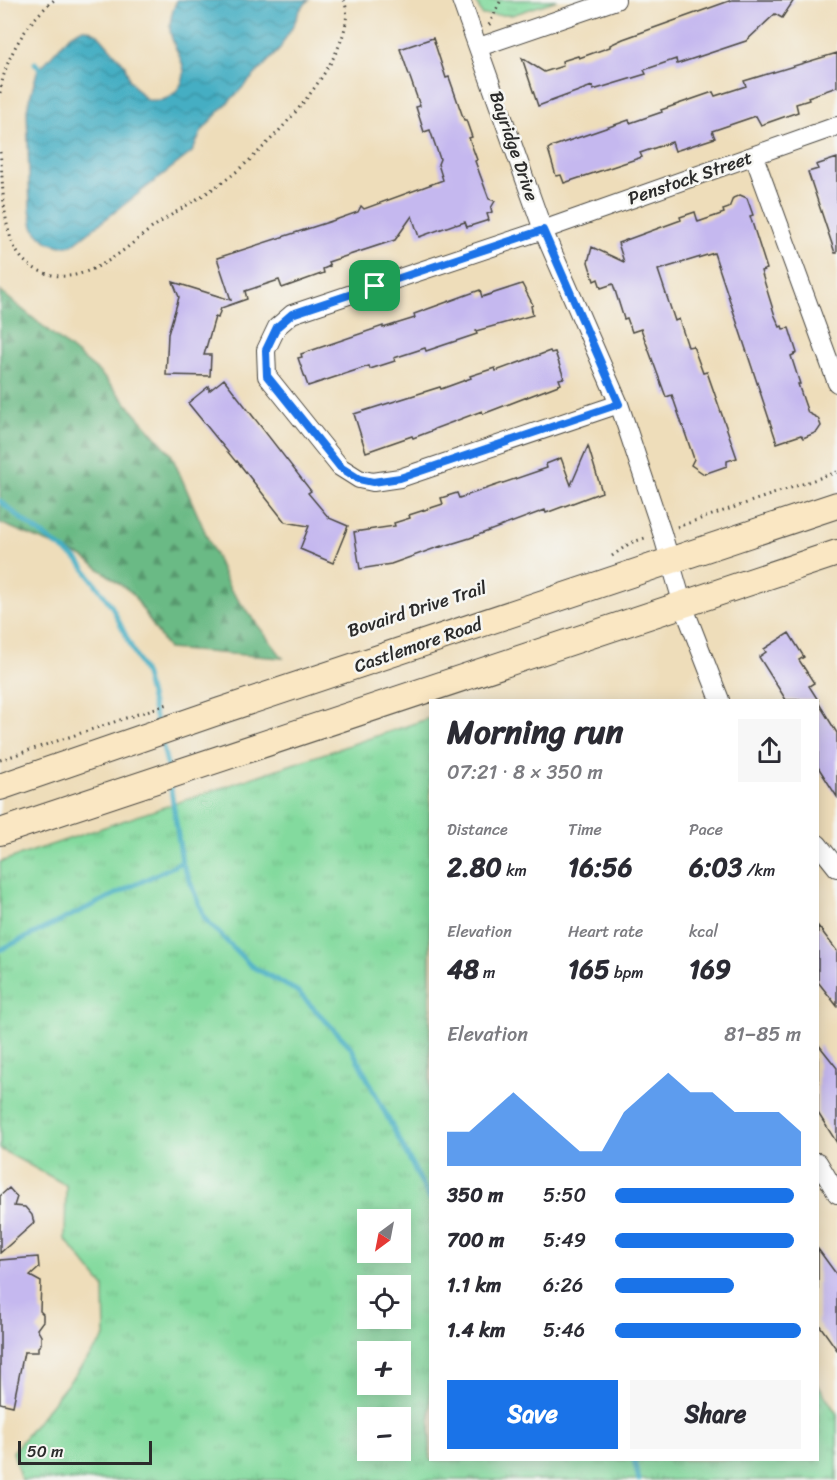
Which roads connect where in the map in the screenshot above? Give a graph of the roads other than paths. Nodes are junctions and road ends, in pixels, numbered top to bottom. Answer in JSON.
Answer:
{"nodes":[{"id":1,"x":461,"y":0,"type":"edge"},
{"id":2,"x":616,"y":0,"type":"edge"},
{"id":3,"x":479,"y":47,"type":"junction"},
{"id":4,"x":837,"y":126,"type":"edge"},
{"id":5,"x":753,"y":156,"type":"junction"},
{"id":6,"x":543,"y":230,"type":"junction"},
{"id":7,"x":837,"y":383,"type":"edge"},
{"id":8,"x":619,"y":404,"type":"junction"},
{"id":9,"x":837,"y":505,"type":"edge"},
{"id":10,"x":837,"y":553,"type":"edge"},
{"id":11,"x":669,"y":560,"type":"junction"},
{"id":12,"x":683,"y":605,"type":"junction"},
{"id":13,"x":720,"y":699,"type":"edge"},
{"id":14,"x":0,"y":787,"type":"edge"},
{"id":15,"x":0,"y":832,"type":"edge"},
{"id":16,"x":819,"y":845,"type":"edge"},
{"id":17,"x":837,"y":868,"type":"edge"},
{"id":18,"x":819,"y":1164,"type":"edge"},
{"id":19,"x":837,"y":1194,"type":"edge"}],
"edges":[{"from":1,"to":3,"type":"street","name":"Bayridge Drive"},
{"from":2,"to":3,"type":"street"},
{"from":3,"to":6,"type":"street","name":"Bayridge Drive"},
{"from":4,"to":5,"type":"street","name":"Penstock Street"},
{"from":5,"to":6,"type":"street","name":"Penstock Street"},
{"from":5,"to":7,"type":"street"},
{"from":6,"to":8,"type":"street","name":"Bayridge Drive"},
{"from":6,"to":8,"type":"street","name":"Penstock Street"},
{"from":8,"to":11,"type":"street","name":"Bayridge Drive"},
{"from":9,"to":11,"type":"main road","name":"Castlemore Road"},
{"from":10,"to":12,"type":"main road"},
{"from":11,"to":12,"type":"street","name":"Bayridge Drive"},
{"from":11,"to":14,"type":"main road","name":"Castlemore Road"},
{"from":12,"to":13,"type":"street","name":"Bayridge Drive"},
{"from":12,"to":15,"type":"main road"},
{"from":16,"to":17,"type":"street"},
{"from":18,"to":19,"type":"street"}]}
